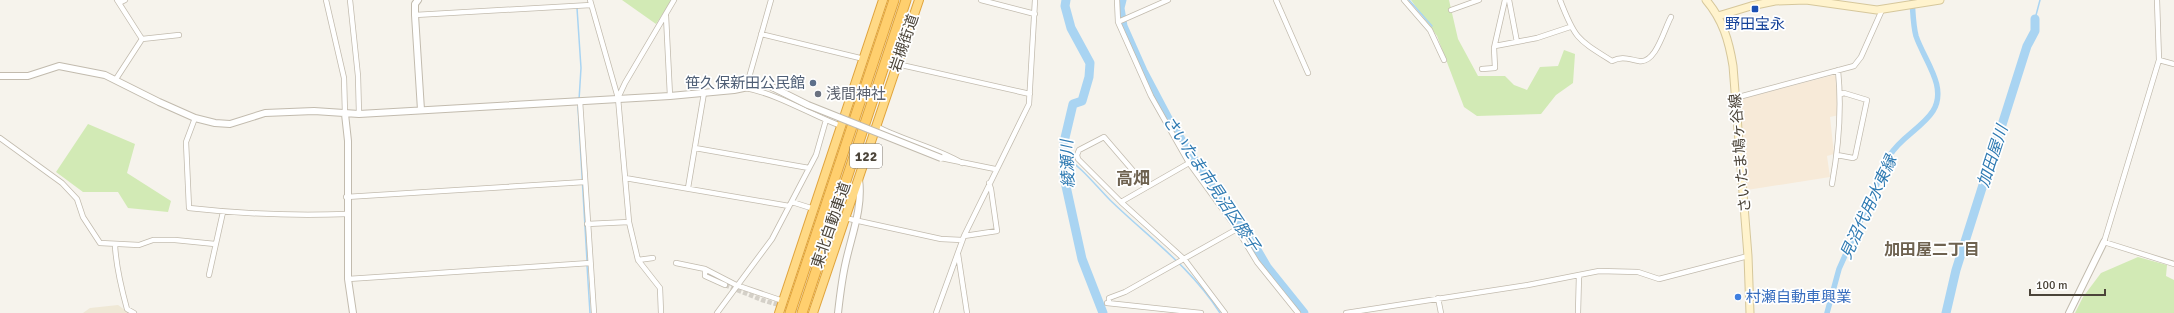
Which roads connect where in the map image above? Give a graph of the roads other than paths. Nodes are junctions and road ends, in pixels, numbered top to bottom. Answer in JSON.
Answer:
{"nodes":[{"id":1,"x":125,"y":0,"type":"edge"},
{"id":2,"x":326,"y":0,"type":"edge"},
{"id":3,"x":350,"y":0,"type":"edge"},
{"id":4,"x":418,"y":0,"type":"edge"},
{"id":5,"x":674,"y":0,"type":"edge"},
{"id":6,"x":771,"y":0,"type":"edge"},
{"id":7,"x":883,"y":0,"type":"edge"},
{"id":8,"x":894,"y":0,"type":"edge"},
{"id":9,"x":906,"y":0,"type":"edge"},
{"id":10,"x":918,"y":0,"type":"edge"},
{"id":11,"x":981,"y":0,"type":"edge"},
{"id":12,"x":1036,"y":0,"type":"edge"},
{"id":13,"x":1117,"y":0,"type":"edge"},
{"id":14,"x":1168,"y":0,"type":"edge"},
{"id":15,"x":1276,"y":0,"type":"edge"},
{"id":16,"x":1404,"y":0,"type":"edge"},
{"id":17,"x":1479,"y":0,"type":"edge"},
{"id":18,"x":1505,"y":0,"type":"edge"},
{"id":19,"x":1509,"y":0,"type":"edge"},
{"id":20,"x":1560,"y":0,"type":"edge"},
{"id":21,"x":1706,"y":0,"type":"edge"},
{"id":22,"x":1940,"y":0,"type":"edge"},
{"id":23,"x":2157,"y":0,"type":"edge"},
{"id":24,"x":118,"y":2,"type":"edge"},
{"id":25,"x":591,"y":3,"type":"edge"},
{"id":26,"x":1451,"y":10,"type":"dead end"},
{"id":27,"x":1882,"y":10,"type":"junction"},
{"id":28,"x":1035,"y":14,"type":"junction"},
{"id":29,"x":415,"y":15,"type":"junction"},
{"id":30,"x":666,"y":15,"type":"junction"},
{"id":31,"x":1718,"y":16,"type":"junction"},
{"id":32,"x":1672,"y":17,"type":"dead end"},
{"id":33,"x":1118,"y":22,"type":"junction"},
{"id":34,"x":1570,"y":28,"type":"junction"},
{"id":35,"x":761,"y":34,"type":"junction"},
{"id":36,"x":179,"y":35,"type":"dead end"},
{"id":37,"x":142,"y":39,"type":"junction"},
{"id":38,"x":1517,"y":42,"type":"junction"},
{"id":39,"x":1495,"y":46,"type":"junction"},
{"id":40,"x":864,"y":59,"type":"junction"},
{"id":41,"x":1444,"y":60,"type":"dead end"},
{"id":42,"x":2159,"y":60,"type":"junction"},
{"id":43,"x":897,"y":64,"type":"junction"},
{"id":44,"x":2174,"y":64,"type":"edge"},
{"id":45,"x":1482,"y":69,"type":"dead end"},
{"id":46,"x":1838,"y":70,"type":"junction"},
{"id":47,"x":1308,"y":73,"type":"dead end"},
{"id":48,"x":0,"y":76,"type":"edge"},
{"id":49,"x":116,"y":79,"type":"junction"},
{"id":50,"x":746,"y":88,"type":"junction"},
{"id":51,"x":704,"y":93,"type":"junction"},
{"id":52,"x":1030,"y":94,"type":"junction"},
{"id":53,"x":1841,"y":94,"type":"junction"},
{"id":54,"x":670,"y":96,"type":"junction"},
{"id":55,"x":618,"y":98,"type":"junction"},
{"id":56,"x":1735,"y":98,"type":"junction"},
{"id":57,"x":580,"y":101,"type":"junction"},
{"id":58,"x":421,"y":110,"type":"junction"},
{"id":59,"x":345,"y":114,"type":"junction"},
{"id":60,"x":359,"y":114,"type":"junction"},
{"id":61,"x":196,"y":118,"type":"junction"},
{"id":62,"x":826,"y":120,"type":"junction"},
{"id":63,"x":841,"y":126,"type":"junction"},
{"id":64,"x":876,"y":126,"type":"junction"},
{"id":65,"x":0,"y":138,"type":"edge"},
{"id":66,"x":695,"y":148,"type":"junction"},
{"id":67,"x":1837,"y":155,"type":"junction"},
{"id":68,"x":941,"y":158,"type":"joint"},
{"id":69,"x":962,"y":163,"type":"junction"},
{"id":70,"x":1189,"y":163,"type":"junction"},
{"id":71,"x":810,"y":168,"type":"junction"},
{"id":72,"x":995,"y":168,"type":"junction"},
{"id":73,"x":859,"y":177,"type":"junction"},
{"id":74,"x":625,"y":178,"type":"junction"},
{"id":75,"x":584,"y":182,"type":"junction"},
{"id":76,"x":989,"y":183,"type":"junction"},
{"id":77,"x":1832,"y":184,"type":"dead end"},
{"id":78,"x":1147,"y":187,"type":"junction"},
{"id":79,"x":688,"y":188,"type":"junction"},
{"id":80,"x":346,"y":197,"type":"junction"},
{"id":81,"x":1121,"y":202,"type":"junction"},
{"id":82,"x":791,"y":204,"type":"junction"},
{"id":83,"x":814,"y":209,"type":"junction"},
{"id":84,"x":223,"y":212,"type":"junction"},
{"id":85,"x":347,"y":214,"type":"junction"},
{"id":86,"x":845,"y":218,"type":"junction"},
{"id":87,"x":629,"y":222,"type":"junction"},
{"id":88,"x":856,"y":222,"type":"junction"},
{"id":89,"x":587,"y":224,"type":"junction"},
{"id":90,"x":1238,"y":229,"type":"junction"},
{"id":91,"x":963,"y":238,"type":"junction"},
{"id":92,"x":2104,"y":242,"type":"junction"},
{"id":93,"x":215,"y":244,"type":"junction"},
{"id":94,"x":115,"y":245,"type":"junction"},
{"id":95,"x":958,"y":253,"type":"junction"},
{"id":96,"x":1748,"y":256,"type":"junction"},
{"id":97,"x":653,"y":258,"type":"dead end"},
{"id":98,"x":638,"y":260,"type":"junction"},
{"id":99,"x":1185,"y":260,"type":"junction"},
{"id":100,"x":590,"y":263,"type":"junction"},
{"id":101,"x":676,"y":263,"type":"dead end"},
{"id":102,"x":2174,"y":264,"type":"edge"},
{"id":103,"x":705,"y":269,"type":"junction"},
{"id":104,"x":209,"y":275,"type":"dead end"},
{"id":105,"x":1579,"y":275,"type":"junction"},
{"id":106,"x":348,"y":279,"type":"junction"},
{"id":107,"x":725,"y":285,"type":"tunnel mouth"},
{"id":108,"x":736,"y":285,"type":"junction"},
{"id":109,"x":1438,"y":298,"type":"junction"},
{"id":110,"x":783,"y":301,"type":"junction"},
{"id":111,"x":134,"y":313,"type":"edge"},
{"id":112,"x":353,"y":313,"type":"edge"},
{"id":113,"x":594,"y":313,"type":"edge"},
{"id":114,"x":661,"y":313,"type":"edge"},
{"id":115,"x":717,"y":313,"type":"edge"},
{"id":116,"x":779,"y":313,"type":"edge"},
{"id":117,"x":790,"y":313,"type":"edge"},
{"id":118,"x":802,"y":313,"type":"edge"},
{"id":119,"x":813,"y":313,"type":"edge"},
{"id":120,"x":838,"y":313,"type":"edge"},
{"id":121,"x":936,"y":313,"type":"edge"},
{"id":122,"x":967,"y":313,"type":"edge"},
{"id":123,"x":1198,"y":313,"type":"edge"},
{"id":124,"x":1225,"y":313,"type":"edge"},
{"id":125,"x":1298,"y":313,"type":"edge"},
{"id":126,"x":1346,"y":313,"type":"edge"},
{"id":127,"x":1441,"y":313,"type":"edge"},
{"id":128,"x":1578,"y":313,"type":"edge"},
{"id":129,"x":1750,"y":313,"type":"edge"},
{"id":130,"x":2069,"y":313,"type":"edge"}],
"edges":[{"from":1,"to":24,"type":"street"},
{"from":2,"to":59,"type":"street"},
{"from":3,"to":60,"type":"street"},
{"from":4,"to":29,"type":"street"},
{"from":5,"to":30,"type":"street"},
{"from":6,"to":35,"type":"street"},
{"from":7,"to":40,"type":"highway","number":"122"},
{"from":8,"to":117,"type":"highway","name":"東北自動車道"},
{"from":9,"to":118,"type":"highway","name":"東北自動車道"},
{"from":10,"to":43,"type":"highway","name":"岩槻街道","number":"122"},
{"from":11,"to":28,"type":"street"},
{"from":12,"to":28,"type":"street"},
{"from":13,"to":33,"type":"street"},
{"from":14,"to":33,"type":"street"},
{"from":15,"to":47,"type":"street"},
{"from":16,"to":41,"type":"street"},
{"from":17,"to":26,"type":"street"},
{"from":18,"to":39,"type":"street"},
{"from":19,"to":38,"type":"street"},
{"from":20,"to":34,"type":"street"},
{"from":21,"to":31,"type":"main road","name":"さいたま鳩ヶ谷線"},
{"from":22,"to":27,"type":"main road"},
{"from":23,"to":42,"type":"street"},
{"from":24,"to":37,"type":"street"},
{"from":25,"to":29,"type":"street"},
{"from":25,"to":55,"type":"street"},
{"from":27,"to":31,"type":"main road"},
{"from":27,"to":46,"type":"street"},
{"from":28,"to":52,"type":"street"},
{"from":29,"to":58,"type":"street"},
{"from":30,"to":54,"type":"street"},
{"from":30,"to":55,"type":"street"},
{"from":31,"to":56,"type":"main road","name":"さいたま鳩ヶ谷線"},
{"from":32,"to":34,"type":"street"},
{"from":33,"to":70,"type":"street"},
{"from":34,"to":38,"type":"street"},
{"from":35,"to":40,"type":"street"},
{"from":35,"to":50,"type":"street"},
{"from":36,"to":37,"type":"street"},
{"from":37,"to":49,"type":"street"},
{"from":38,"to":39,"type":"street"},
{"from":39,"to":45,"type":"street"},
{"from":40,"to":63,"type":"highway","number":"122"},
{"from":42,"to":44,"type":"street"},
{"from":42,"to":92,"type":"street"},
{"from":43,"to":52,"type":"street"},
{"from":43,"to":64,"type":"highway","name":"岩槻街道","number":"122"},
{"from":46,"to":53,"type":"street"},
{"from":46,"to":56,"type":"street"},
{"from":48,"to":49,"type":"street"},
{"from":49,"to":61,"type":"street"},
{"from":50,"to":51,"type":"street"},
{"from":50,"to":62,"type":"street"},
{"from":50,"to":68,"type":"street","bridge":true},
{"from":51,"to":54,"type":"street"},
{"from":51,"to":66,"type":"street"},
{"from":52,"to":72,"type":"street"},
{"from":53,"to":67,"type":"street"},
{"from":53,"to":67,"type":"street"},
{"from":54,"to":55,"type":"street"},
{"from":55,"to":57,"type":"street"},
{"from":55,"to":74,"type":"street"},
{"from":56,"to":96,"type":"main road","name":"さいたま鳩ヶ谷線"},
{"from":57,"to":58,"type":"street"},
{"from":57,"to":75,"type":"street"},
{"from":58,"to":60,"type":"street"},
{"from":59,"to":60,"type":"street"},
{"from":59,"to":61,"type":"street"},
{"from":59,"to":80,"type":"street"},
{"from":61,"to":84,"type":"street"},
{"from":62,"to":63,"type":"street"},
{"from":62,"to":71,"type":"street"},
{"from":63,"to":83,"type":"highway","number":"122"},
{"from":64,"to":69,"type":"street"},
{"from":64,"to":73,"type":"highway","name":"岩槻街道","number":"122"},
{"from":65,"to":94,"type":"street"},
{"from":66,"to":71,"type":"street"},
{"from":66,"to":79,"type":"street"},
{"from":67,"to":77,"type":"street"},
{"from":68,"to":69,"type":"street"},
{"from":69,"to":72,"type":"street"},
{"from":70,"to":78,"type":"street"},
{"from":70,"to":90,"type":"street"},
{"from":71,"to":82,"type":"street"},
{"from":72,"to":76,"type":"street"},
{"from":73,"to":86,"type":"highway","name":"岩槻街道","number":"122"},
{"from":73,"to":88,"type":"street"},
{"from":74,"to":79,"type":"street"},
{"from":74,"to":87,"type":"street"},
{"from":75,"to":80,"type":"street"},
{"from":75,"to":89,"type":"street"},
{"from":76,"to":91,"type":"street"},
{"from":76,"to":91,"type":"street"},
{"from":78,"to":81,"type":"street"},
{"from":78,"to":81,"type":"street"},
{"from":79,"to":82,"type":"street"},
{"from":80,"to":85,"type":"street"},
{"from":81,"to":99,"type":"street"},
{"from":82,"to":83,"type":"street"},
{"from":82,"to":108,"type":"street"},
{"from":83,"to":110,"type":"highway","number":"122"},
{"from":84,"to":85,"type":"street"},
{"from":84,"to":93,"type":"street"},
{"from":85,"to":106,"type":"street"},
{"from":86,"to":88,"type":"street"},
{"from":86,"to":119,"type":"highway","name":"岩槻街道","number":"122"},
{"from":87,"to":89,"type":"street"},
{"from":87,"to":98,"type":"street"},
{"from":88,"to":91,"type":"street"},
{"from":88,"to":120,"type":"street"},
{"from":89,"to":100,"type":"street"},
{"from":90,"to":99,"type":"street"},
{"from":90,"to":125,"type":"street"},
{"from":91,"to":95,"type":"street"},
{"from":92,"to":102,"type":"street"},
{"from":92,"to":130,"type":"street"},
{"from":93,"to":94,"type":"street"},
{"from":93,"to":104,"type":"street"},
{"from":94,"to":111,"type":"street"},
{"from":95,"to":121,"type":"street"},
{"from":95,"to":122,"type":"street"},
{"from":96,"to":105,"type":"street"},
{"from":96,"to":129,"type":"main road","name":"さいたま鳩ヶ谷線"},
{"from":97,"to":98,"type":"street"},
{"from":98,"to":114,"type":"street"},
{"from":99,"to":123,"type":"street"},
{"from":99,"to":124,"type":"street"},
{"from":100,"to":106,"type":"street"},
{"from":100,"to":113,"type":"street"},
{"from":101,"to":103,"type":"street"},
{"from":103,"to":107,"type":"street"},
{"from":103,"to":108,"type":"street"},
{"from":105,"to":109,"type":"street"},
{"from":105,"to":128,"type":"street"},
{"from":106,"to":112,"type":"street"},
{"from":108,"to":110,"type":"street"},
{"from":108,"to":115,"type":"street"},
{"from":109,"to":126,"type":"street"},
{"from":109,"to":127,"type":"street"},
{"from":110,"to":116,"type":"highway","number":"122"}]}
